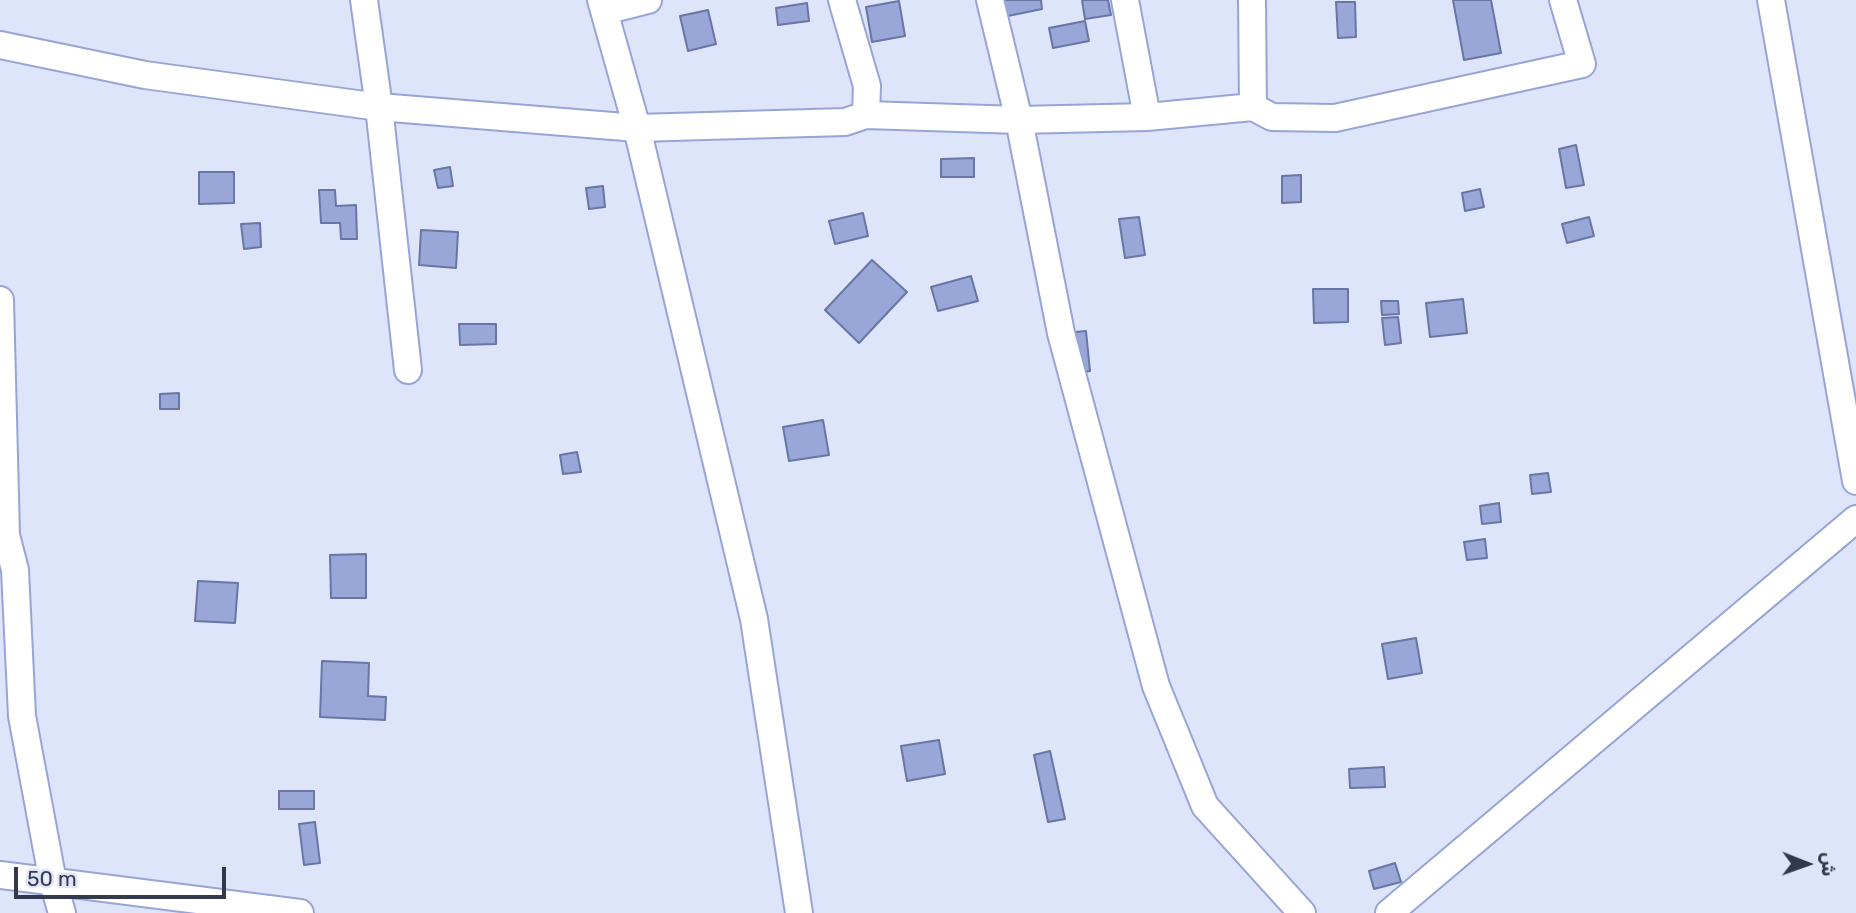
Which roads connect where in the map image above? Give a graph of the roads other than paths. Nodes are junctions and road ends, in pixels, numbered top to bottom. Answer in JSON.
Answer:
{"nodes":[{"id":1,"x":364,"y":0,"type":"edge"},
{"id":2,"x":648,"y":0,"type":"edge"},
{"id":3,"x":842,"y":0,"type":"edge"},
{"id":4,"x":990,"y":0,"type":"edge"},
{"id":5,"x":1125,"y":0,"type":"edge"},
{"id":6,"x":1252,"y":0,"type":"edge"},
{"id":7,"x":1563,"y":0,"type":"edge"},
{"id":8,"x":1771,"y":0,"type":"edge"},
{"id":9,"x":603,"y":6,"type":"edge"},
{"id":10,"x":0,"y":45,"type":"edge"},
{"id":11,"x":379,"y":107,"type":"junction"},
{"id":12,"x":1253,"y":107,"type":"junction"},
{"id":13,"x":866,"y":115,"type":"junction"},
{"id":14,"x":1147,"y":117,"type":"junction"},
{"id":15,"x":1019,"y":120,"type":"junction"},
{"id":16,"x":637,"y":128,"type":"junction"},
{"id":17,"x":0,"y":300,"type":"edge"},
{"id":18,"x":408,"y":370,"type":"dead end"},
{"id":19,"x":1856,"y":481,"type":"edge"},
{"id":20,"x":1856,"y":519,"type":"edge"},
{"id":21,"x":0,"y":875,"type":"edge"},
{"id":22,"x":53,"y":881,"type":"junction"},
{"id":23,"x":62,"y":913,"type":"edge"},
{"id":24,"x":300,"y":913,"type":"edge"},
{"id":25,"x":799,"y":913,"type":"edge"},
{"id":26,"x":1302,"y":913,"type":"edge"},
{"id":27,"x":1390,"y":913,"type":"edge"}],
"edges":[{"from":1,"to":11,"type":"street"},
{"from":2,"to":9,"type":"street"},
{"from":3,"to":13,"type":"street"},
{"from":4,"to":15,"type":"street"},
{"from":5,"to":14,"type":"street"},
{"from":6,"to":12,"type":"street"},
{"from":7,"to":12,"type":"street"},
{"from":8,"to":19,"type":"street"},
{"from":9,"to":16,"type":"street"},
{"from":10,"to":11,"type":"street"},
{"from":11,"to":16,"type":"street"},
{"from":11,"to":18,"type":"street"},
{"from":12,"to":14,"type":"street"},
{"from":13,"to":15,"type":"street"},
{"from":13,"to":16,"type":"street"},
{"from":14,"to":15,"type":"street"},
{"from":15,"to":26,"type":"street"},
{"from":16,"to":25,"type":"street"},
{"from":17,"to":22,"type":"street"},
{"from":20,"to":27,"type":"street"},
{"from":21,"to":22,"type":"street"},
{"from":22,"to":23,"type":"street"},
{"from":22,"to":24,"type":"street"}]}
